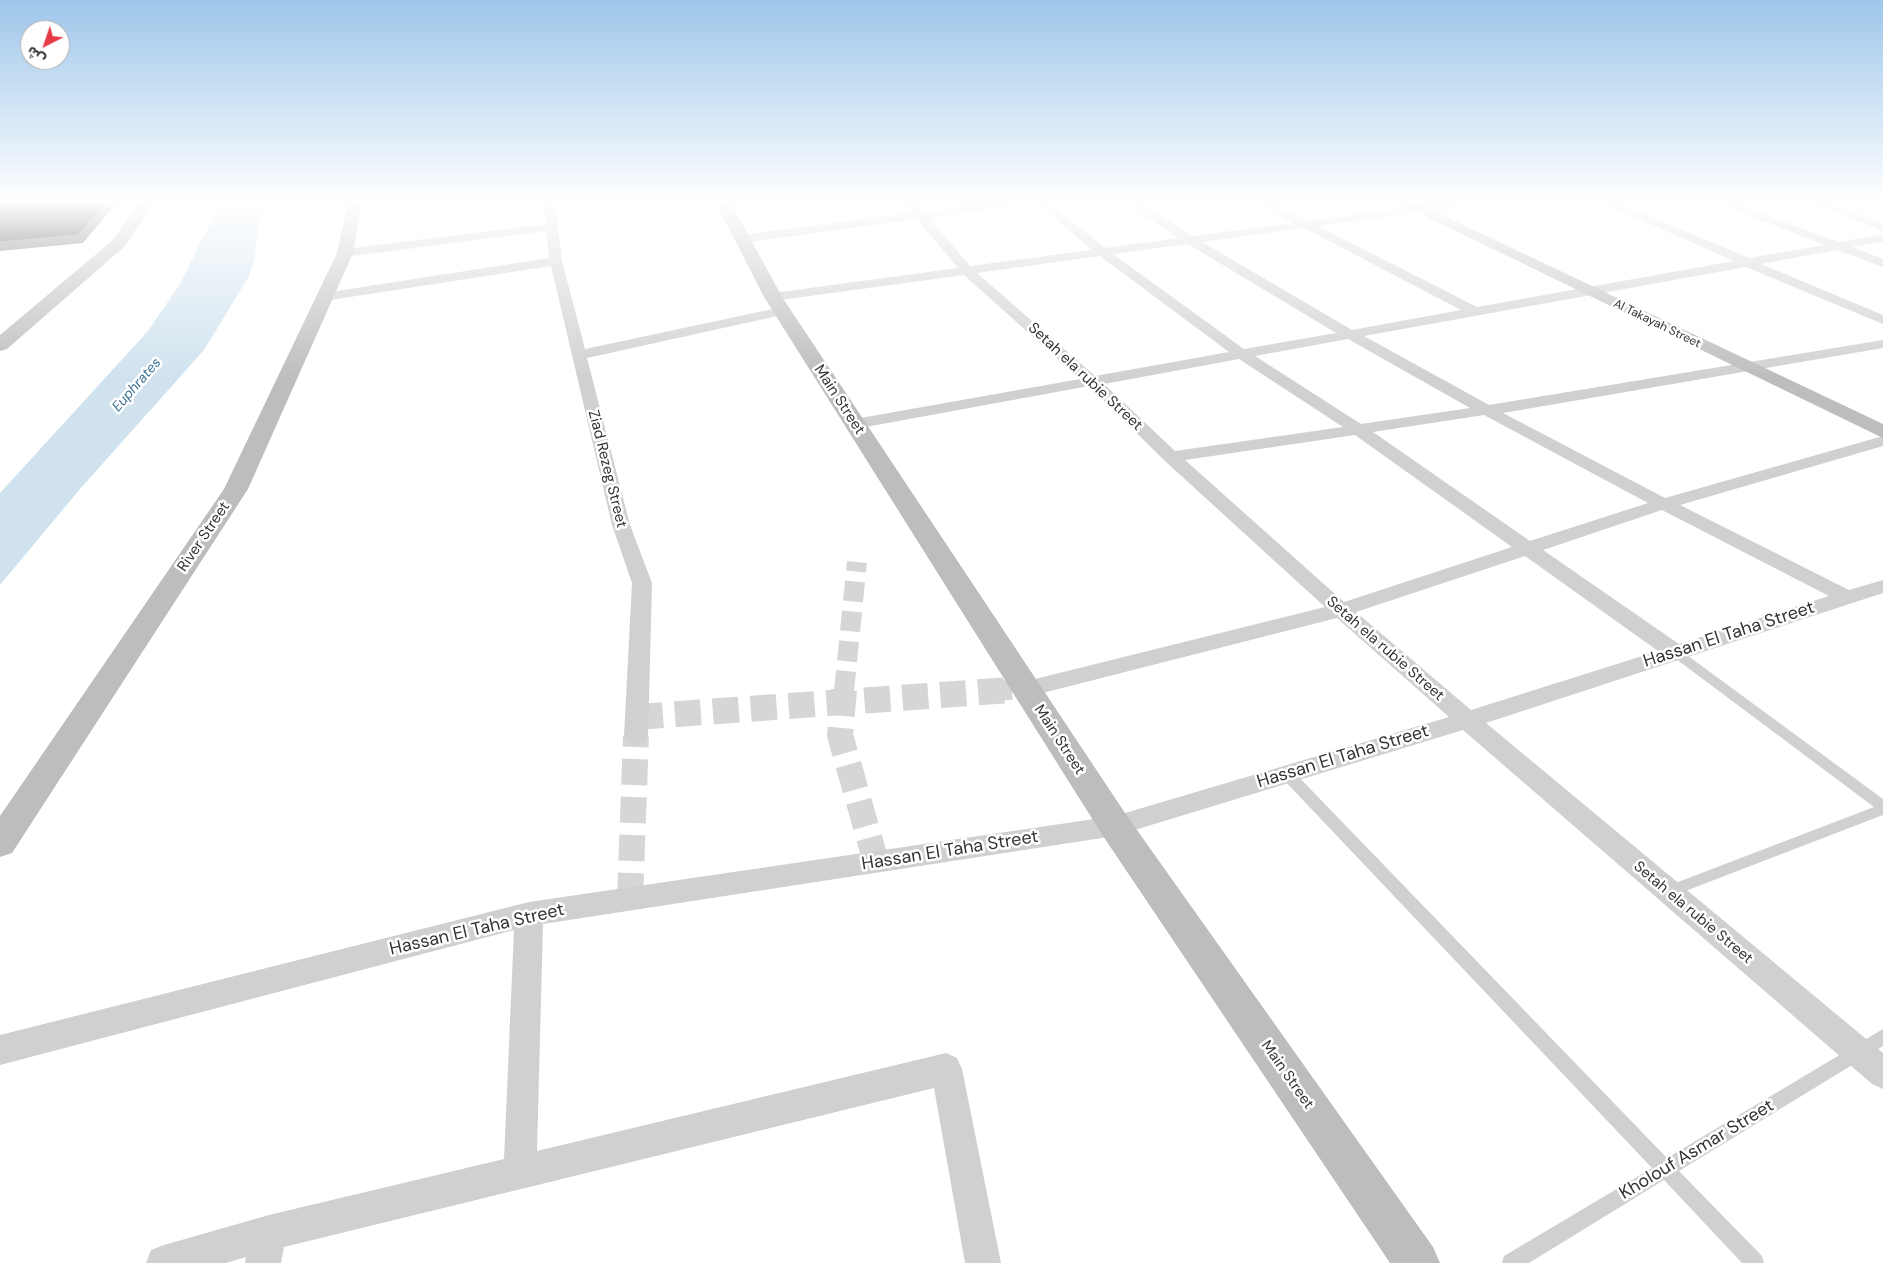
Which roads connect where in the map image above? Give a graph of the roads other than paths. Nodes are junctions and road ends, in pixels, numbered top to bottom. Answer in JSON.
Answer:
{"nodes":[{"id":1,"x":97,"y":262,"type":"edge"},
{"id":2,"x":341,"y":262,"type":"edge"},
{"id":3,"x":556,"y":262,"type":"joint"},
{"id":4,"x":755,"y":262,"type":"edge"},
{"id":5,"x":960,"y":262,"type":"edge"},
{"id":6,"x":1032,"y":262,"type":"edge"},
{"id":7,"x":1116,"y":262,"type":"edge"},
{"id":8,"x":1224,"y":262,"type":"edge"},
{"id":9,"x":1378,"y":262,"type":"edge"},
{"id":10,"x":1528,"y":262,"type":"edge"},
{"id":11,"x":1749,"y":262,"type":"joint"},
{"id":12,"x":968,"y":271,"type":"junction"},
{"id":13,"x":1589,"y":291,"type":"junction"},
{"id":14,"x":324,"y":297,"type":"junction"},
{"id":15,"x":778,"y":304,"type":"junction"},
{"id":16,"x":1475,"y":312,"type":"junction"},
{"id":17,"x":1883,"y":320,"type":"edge"},
{"id":18,"x":1350,"y":334,"type":"junction"},
{"id":19,"x":1883,"y":344,"type":"edge"},
{"id":20,"x":0,"y":345,"type":"edge"},
{"id":21,"x":1241,"y":354,"type":"junction"},
{"id":22,"x":579,"y":356,"type":"junction"},
{"id":23,"x":1751,"y":368,"type":"junction"},
{"id":24,"x":1092,"y":381,"type":"junction"},
{"id":25,"x":1487,"y":411,"type":"junction"},
{"id":26,"x":855,"y":424,"type":"junction"},
{"id":27,"x":1359,"y":430,"type":"junction"},
{"id":28,"x":1883,"y":432,"type":"edge"},
{"id":29,"x":1883,"y":441,"type":"edge"},
{"id":30,"x":1171,"y":457,"type":"junction"},
{"id":31,"x":1662,"y":504,"type":"junction"},
{"id":32,"x":1526,"y":549,"type":"junction"},
{"id":33,"x":1883,"y":586,"type":"edge"},
{"id":34,"x":1847,"y":597,"type":"junction"},
{"id":35,"x":1341,"y":610,"type":"junction"},
{"id":36,"x":1676,"y":653,"type":"junction"},
{"id":37,"x":1026,"y":689,"type":"junction"},
{"id":38,"x":1466,"y":720,"type":"junction"},
{"id":39,"x":636,"y":736,"type":"tunnel mouth"},
{"id":40,"x":1287,"y":774,"type":"junction"},
{"id":41,"x":1883,"y":808,"type":"edge"},
{"id":42,"x":1115,"y":826,"type":"junction"},
{"id":43,"x":0,"y":843,"type":"edge"},
{"id":44,"x":1668,"y":892,"type":"junction"},
{"id":45,"x":529,"y":914,"type":"junction"},
{"id":46,"x":1883,"y":1037,"type":"edge"},
{"id":47,"x":0,"y":1050,"type":"edge"},
{"id":48,"x":1858,"y":1052,"type":"junction"},
{"id":49,"x":1883,"y":1074,"type":"edge"},
{"id":50,"x":1666,"y":1169,"type":"junction"},
{"id":51,"x":520,"y":1172,"type":"junction"},
{"id":52,"x":266,"y":1248,"type":"edge"},
{"id":53,"x":164,"y":1263,"type":"edge"},
{"id":54,"x":983,"y":1263,"type":"edge"},
{"id":55,"x":1417,"y":1263,"type":"edge"},
{"id":56,"x":1511,"y":1263,"type":"edge"},
{"id":57,"x":1755,"y":1263,"type":"edge"}],
"edges":[{"from":1,"to":20,"type":"street"},
{"from":2,"to":14,"type":"street","name":"River Street"},
{"from":3,"to":14,"type":"street"},
{"from":3,"to":22,"type":"street","name":"Ziad Rezeg Street"},
{"from":4,"to":15,"type":"street","name":"Main Street"},
{"from":5,"to":12,"type":"street","name":"Setah ela rubie Street"},
{"from":6,"to":12,"type":"street"},
{"from":7,"to":21,"type":"street"},
{"from":8,"to":18,"type":"street"},
{"from":9,"to":16,"type":"street"},
{"from":10,"to":13,"type":"street","name":"Al Takayah Street"},
{"from":11,"to":13,"type":"street"},
{"from":11,"to":17,"type":"street"},
{"from":12,"to":15,"type":"street"},
{"from":12,"to":24,"type":"street","name":"Setah ela rubie Street"},
{"from":13,"to":16,"type":"street"},
{"from":13,"to":23,"type":"street","name":"Al Takayah Street"},
{"from":14,"to":43,"type":"street","name":"River Street"},
{"from":15,"to":22,"type":"street"},
{"from":15,"to":26,"type":"street","name":"Main Street"},
{"from":16,"to":18,"type":"street"},
{"from":18,"to":21,"type":"street"},
{"from":18,"to":25,"type":"street"},
{"from":19,"to":23,"type":"street"},
{"from":21,"to":24,"type":"street"},
{"from":21,"to":27,"type":"street"},
{"from":22,"to":39,"type":"street","name":"Ziad Rezeg Street"},
{"from":23,"to":25,"type":"street"},
{"from":23,"to":28,"type":"street","name":"Al Takayah Street"},
{"from":24,"to":26,"type":"street"},
{"from":24,"to":30,"type":"street","name":"Setah ela rubie Street"},
{"from":25,"to":27,"type":"street"},
{"from":25,"to":31,"type":"street"},
{"from":26,"to":37,"type":"street","name":"Main Street"},
{"from":27,"to":30,"type":"street"},
{"from":27,"to":32,"type":"street"},
{"from":29,"to":31,"type":"street"},
{"from":30,"to":35,"type":"street","name":"Setah ela rubie Street"},
{"from":31,"to":32,"type":"street"},
{"from":31,"to":34,"type":"street"},
{"from":32,"to":35,"type":"street"},
{"from":32,"to":36,"type":"street"},
{"from":33,"to":34,"type":"street","name":"Hassan El Taha Street"},
{"from":34,"to":36,"type":"street","name":"Hassan El Taha Street"},
{"from":35,"to":37,"type":"street"},
{"from":35,"to":38,"type":"street","name":"Setah ela rubie Street"},
{"from":36,"to":38,"type":"street","name":"Hassan El Taha Street"},
{"from":36,"to":41,"type":"lane"},
{"from":37,"to":42,"type":"street","name":"Main Street"},
{"from":38,"to":40,"type":"street","name":"Hassan El Taha Street"},
{"from":38,"to":44,"type":"street","name":"Setah ela rubie Street"},
{"from":40,"to":42,"type":"street","name":"Hassan El Taha Street"},
{"from":40,"to":50,"type":"lane"},
{"from":41,"to":44,"type":"lane"},
{"from":42,"to":45,"type":"street","name":"Hassan El Taha Street"},
{"from":42,"to":55,"type":"street","name":"Main Street"},
{"from":44,"to":48,"type":"street","name":"Setah ela rubie Street"},
{"from":45,"to":47,"type":"street","name":"Hassan El Taha Street"},
{"from":45,"to":51,"type":"street"},
{"from":46,"to":48,"type":"lane","name":"Kholouf Asmar Street"},
{"from":48,"to":49,"type":"street","name":"Setah ela rubie Street"},
{"from":48,"to":50,"type":"lane","name":"Kholouf Asmar Street"},
{"from":50,"to":56,"type":"lane","name":"Kholouf Asmar Street"},
{"from":50,"to":57,"type":"lane"},
{"from":51,"to":52,"type":"street"},
{"from":51,"to":54,"type":"street"},
{"from":52,"to":53,"type":"street"}]}
